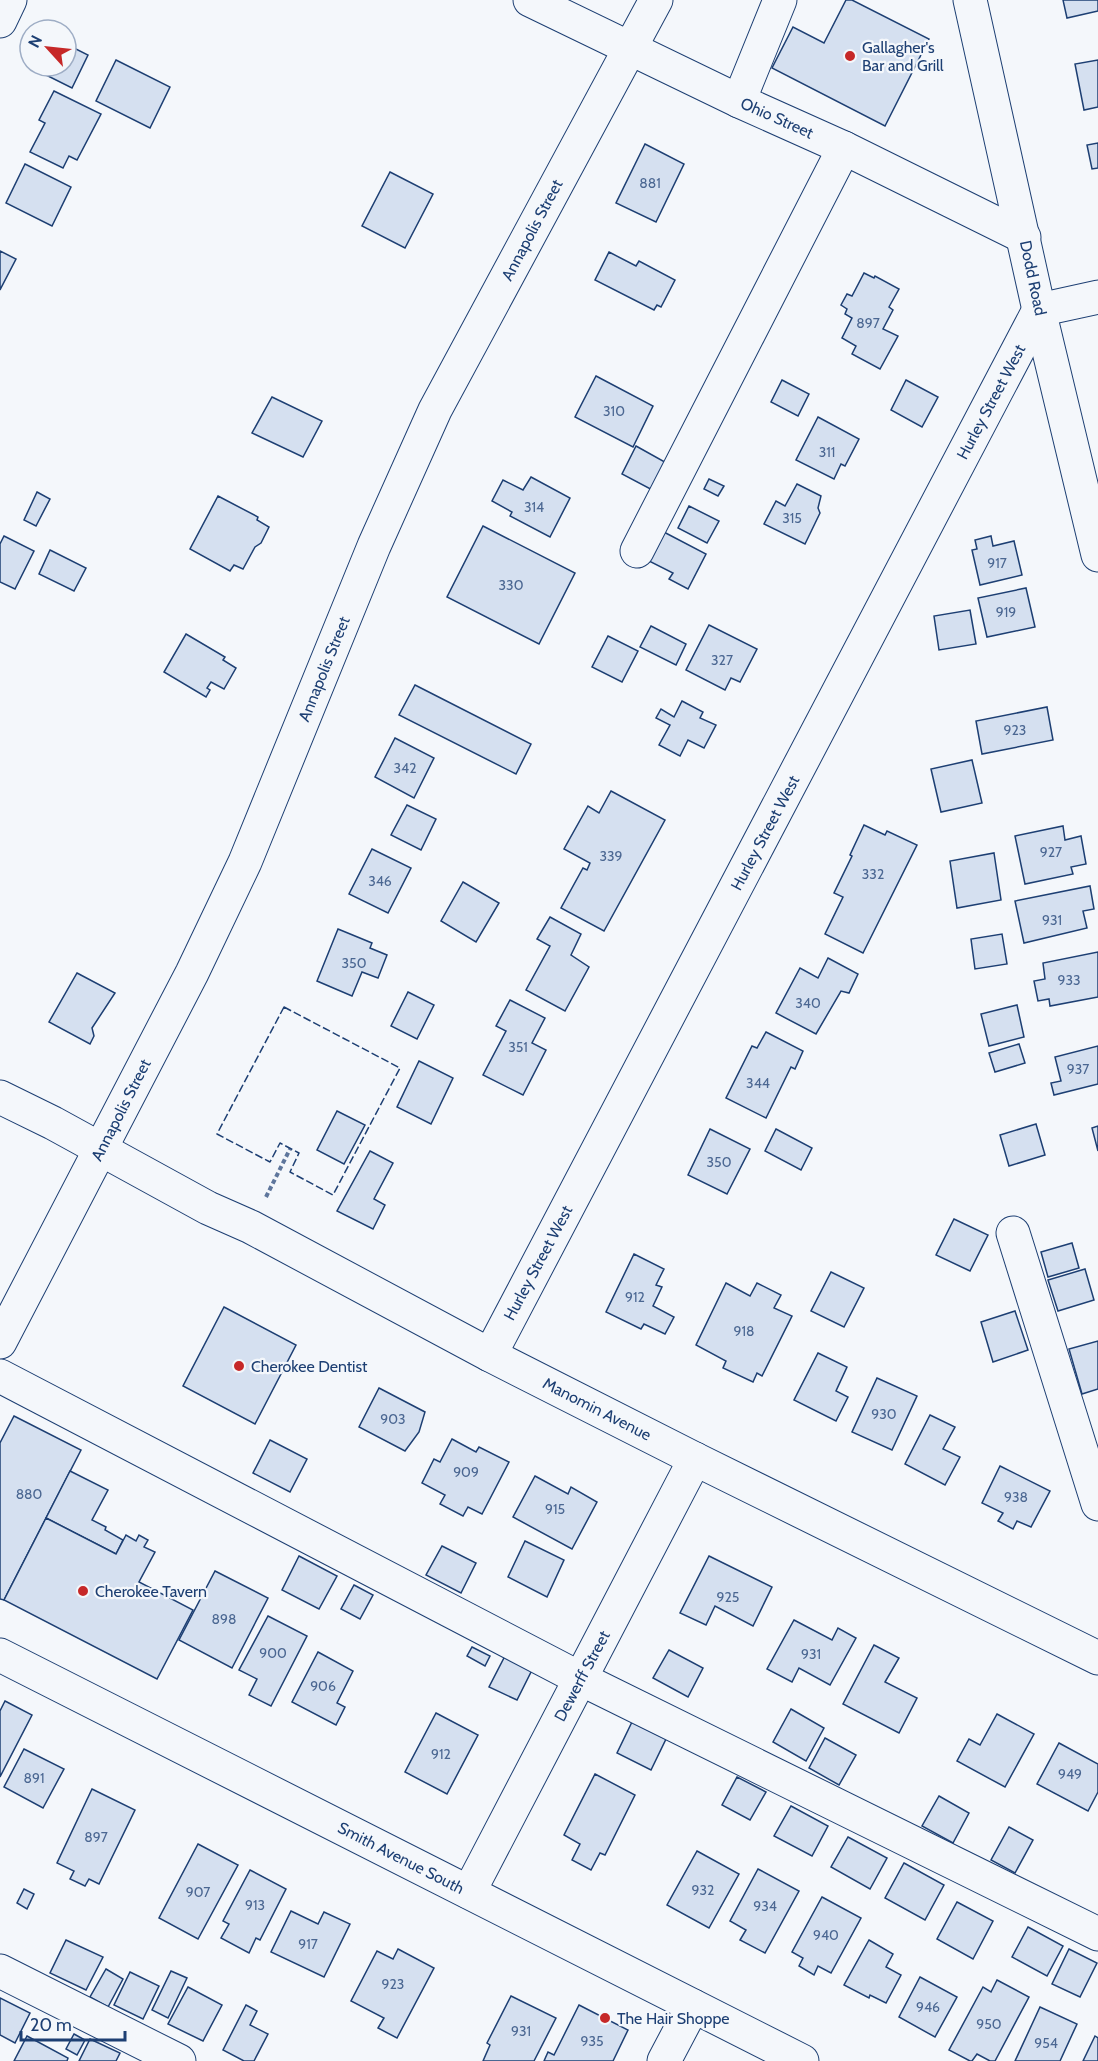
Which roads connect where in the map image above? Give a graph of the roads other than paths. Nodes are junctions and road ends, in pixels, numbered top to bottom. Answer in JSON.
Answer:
{"nodes":[{"id":1,"x":10,"y":0,"type":"edge"},
{"id":2,"x":530,"y":0,"type":"edge"},
{"id":3,"x":656,"y":0,"type":"edge"},
{"id":4,"x":780,"y":0,"type":"edge"},
{"id":5,"x":970,"y":0,"type":"edge"},
{"id":6,"x":0,"y":21,"type":"edge"},
{"id":7,"x":631,"y":48,"type":"junction"},
{"id":8,"x":739,"y":100,"type":"junction"},
{"id":9,"x":844,"y":148,"type":"junction"},
{"id":10,"x":1024,"y":237,"type":"junction"},
{"id":11,"x":1098,"y":297,"type":"edge"},
{"id":12,"x":1039,"y":310,"type":"junction"},
{"id":13,"x":637,"y":551,"type":"dead end"},
{"id":14,"x":1098,"y":555,"type":"edge"},
{"id":15,"x":0,"y":1097,"type":"edge"},
{"id":16,"x":101,"y":1149,"type":"junction"},
{"id":17,"x":1013,"y":1233,"type":"dead end"},
{"id":18,"x":0,"y":1342,"type":"edge"},
{"id":19,"x":490,"y":1355,"type":"junction"},
{"id":20,"x":0,"y":1376,"type":"edge"},
{"id":21,"x":695,"y":1459,"type":"junction"},
{"id":22,"x":1098,"y":1504,"type":"edge"},
{"id":23,"x":0,"y":1655,"type":"edge"},
{"id":24,"x":1098,"y":1658,"type":"edge"},
{"id":25,"x":581,"y":1679,"type":"junction"},
{"id":26,"x":469,"y":1892,"type":"junction"},
{"id":27,"x":1098,"y":1934,"type":"edge"},
{"id":28,"x":0,"y":1971,"type":"edge"},
{"id":29,"x":693,"y":2006,"type":"junction"},
{"id":30,"x":179,"y":2061,"type":"edge"},
{"id":31,"x":664,"y":2061,"type":"edge"},
{"id":32,"x":802,"y":2061,"type":"edge"}],
"edges":[{"from":1,"to":6,"type":"street"},
{"from":2,"to":7,"type":"street","name":"Ohio Street"},
{"from":3,"to":7,"type":"street","name":"Annapolis Street"},
{"from":4,"to":8,"type":"street"},
{"from":5,"to":10,"type":"street","name":"Dodd Road"},
{"from":7,"to":8,"type":"street","name":"Ohio Street"},
{"from":7,"to":16,"type":"street","name":"Annapolis Street"},
{"from":8,"to":9,"type":"street","name":"Ohio Street"},
{"from":9,"to":10,"type":"street","name":"Ohio Street"},
{"from":9,"to":13,"type":"street"},
{"from":10,"to":12,"type":"street","name":"Dodd Road"},
{"from":11,"to":12,"type":"street"},
{"from":12,"to":14,"type":"street","name":"Dodd Road"},
{"from":12,"to":19,"type":"street","name":"Hurley Street West"},
{"from":15,"to":16,"type":"street","name":"Manomin Avenue"},
{"from":16,"to":18,"type":"street","name":"Annapolis Street"},
{"from":16,"to":19,"type":"street","name":"Manomin Avenue"},
{"from":17,"to":22,"type":"street"},
{"from":19,"to":21,"type":"street","name":"Manomin Avenue"},
{"from":20,"to":25,"type":"street"},
{"from":21,"to":24,"type":"street","name":"Manomin Avenue"},
{"from":21,"to":25,"type":"street","name":"Dewerff Street"},
{"from":23,"to":26,"type":"street","name":"Smith Avenue South"},
{"from":25,"to":26,"type":"street","name":"Dewerff Street"},
{"from":25,"to":27,"type":"street"},
{"from":26,"to":29,"type":"street","name":"Smith Avenue South"},
{"from":28,"to":30,"type":"street"},
{"from":29,"to":31,"type":"street"},
{"from":29,"to":32,"type":"street","name":"Smith Avenue South"}]}
